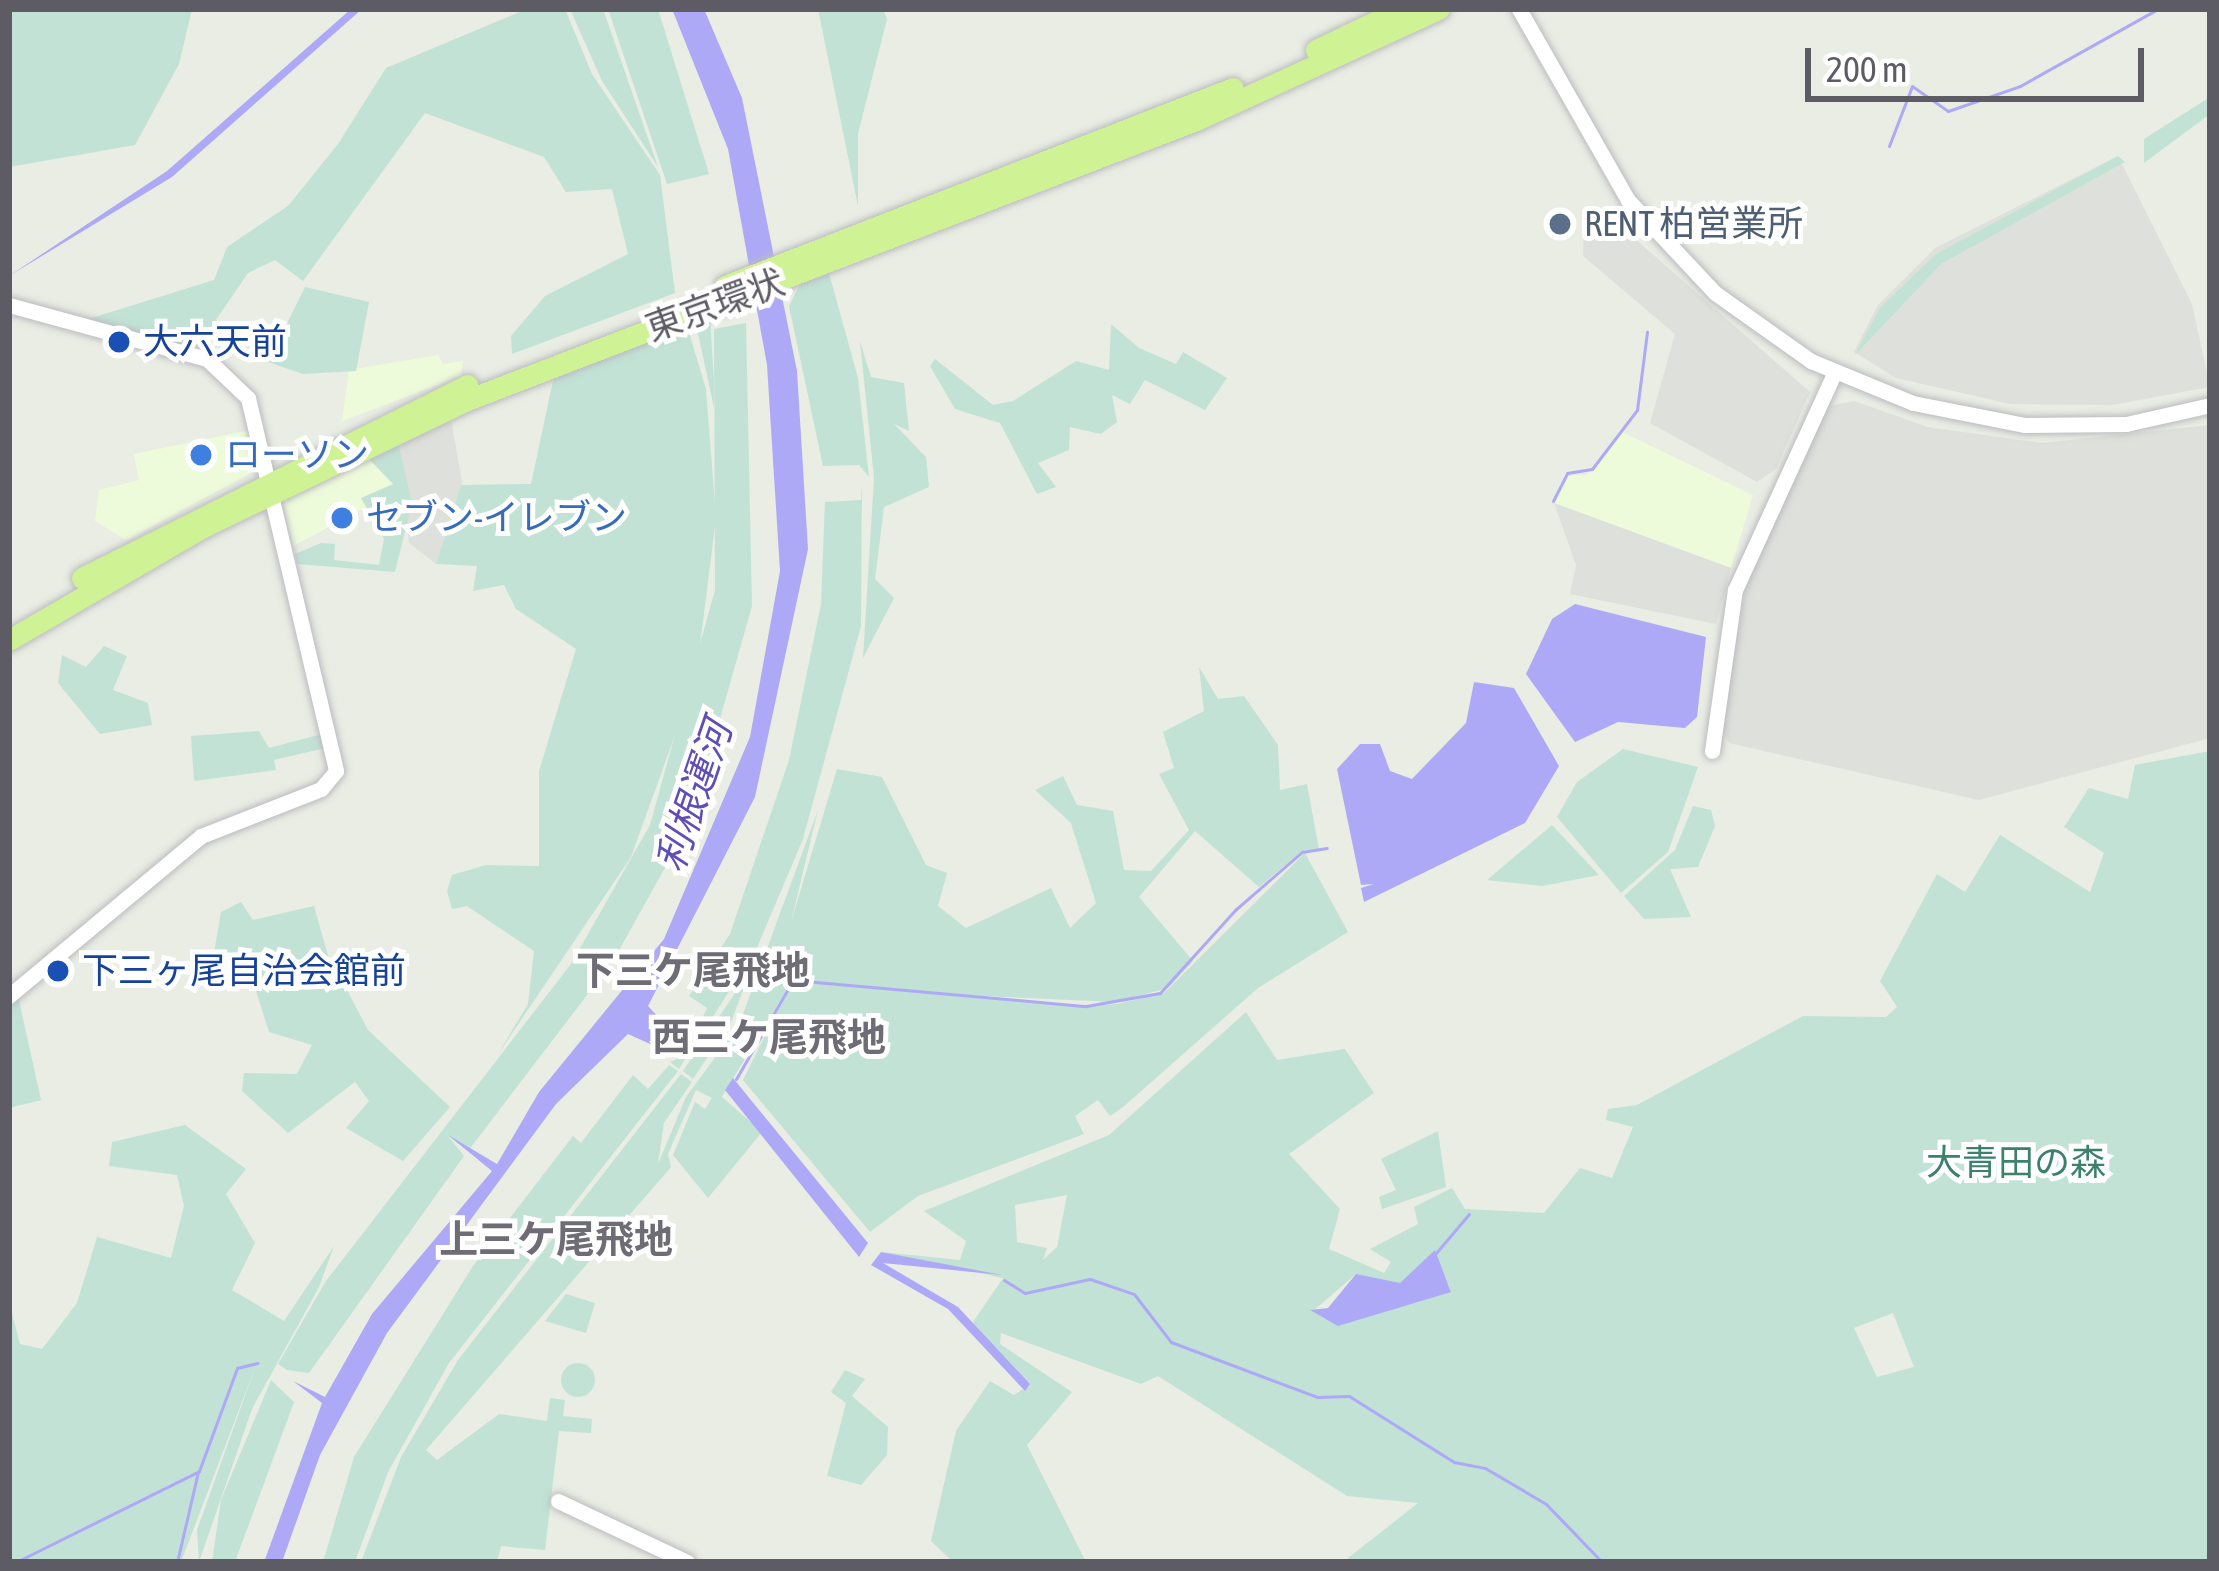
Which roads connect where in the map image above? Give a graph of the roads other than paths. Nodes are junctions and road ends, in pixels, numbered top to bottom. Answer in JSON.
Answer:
{"nodes":[{"id":1,"x":1402,"y":9,"type":"edge"},
{"id":2,"x":1439,"y":9,"type":"edge"},
{"id":3,"x":1519,"y":9,"type":"edge"},
{"id":4,"x":849,"y":248,"type":"junction"},
{"id":5,"x":9,"y":305,"type":"edge"},
{"id":6,"x":1835,"y":372,"type":"junction"},
{"id":7,"x":2210,"y":405,"type":"edge"},
{"id":8,"x":273,"y":482,"type":"junction"},
{"id":9,"x":9,"y":623,"type":"edge"},
{"id":10,"x":9,"y":640,"type":"edge"},
{"id":11,"x":1712,"y":751,"type":"dead end"},
{"id":12,"x":9,"y":996,"type":"edge"},
{"id":13,"x":558,"y":1501,"type":"dead end"},
{"id":14,"x":687,"y":1562,"type":"edge"}],
"edges":[{"from":1,"to":4,"type":"highway","name":"東京環状"},
{"from":2,"to":4,"type":"highway","name":"東京環状"},
{"from":3,"to":6,"type":"street"},
{"from":4,"to":8,"type":"highway","name":"東京環状"},
{"from":5,"to":8,"type":"street"},
{"from":6,"to":7,"type":"street"},
{"from":6,"to":11,"type":"street"},
{"from":8,"to":9,"type":"highway","name":"東京環状"},
{"from":8,"to":10,"type":"highway","name":"東京環状"},
{"from":8,"to":12,"type":"street"},
{"from":13,"to":14,"type":"street"}]}
